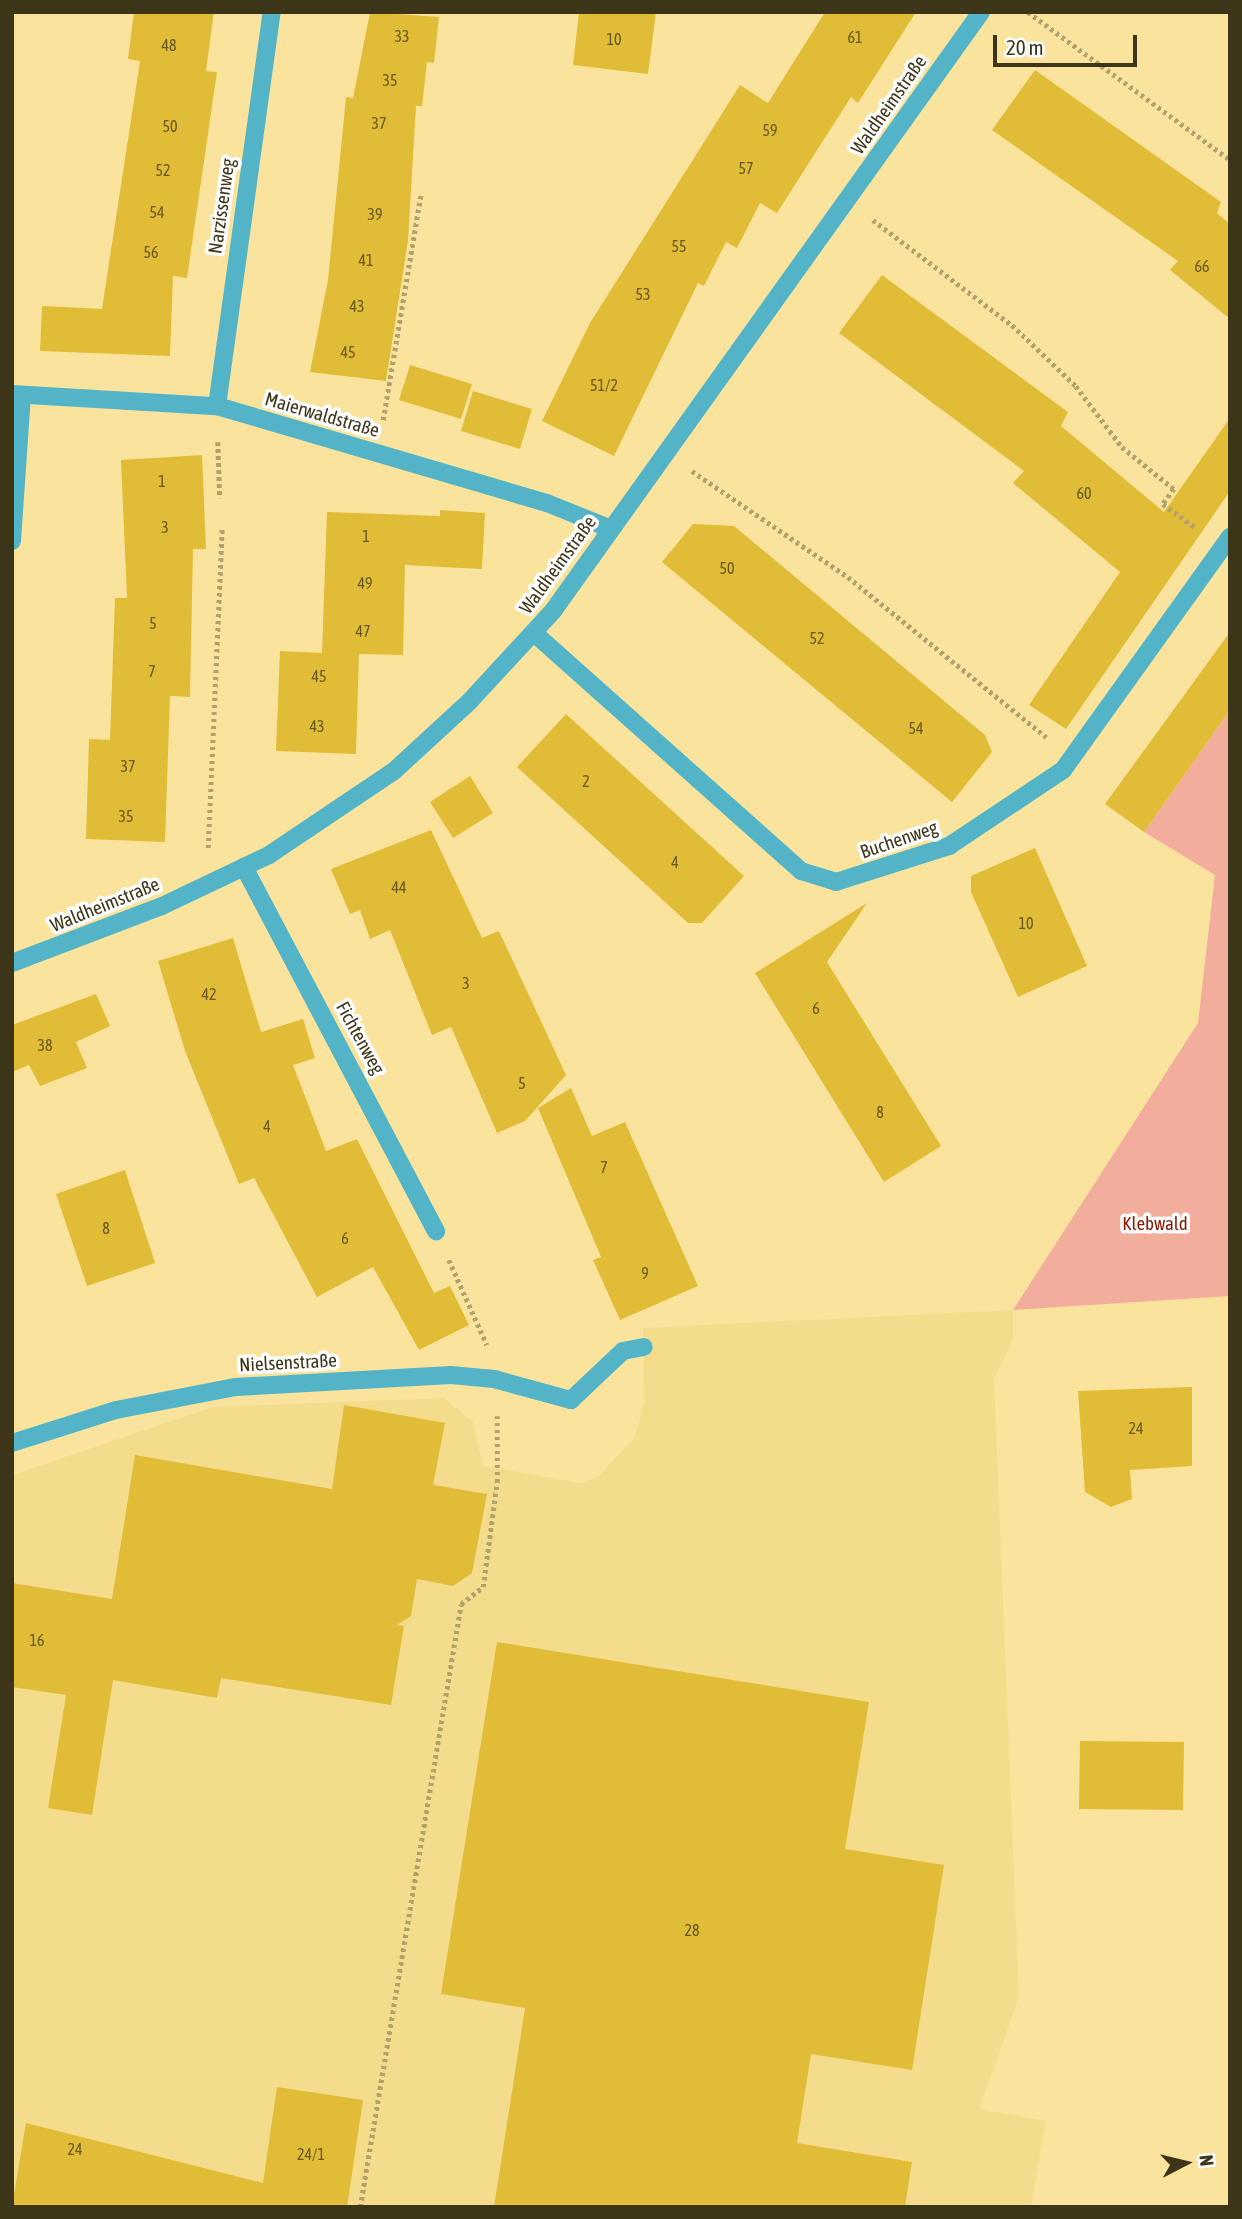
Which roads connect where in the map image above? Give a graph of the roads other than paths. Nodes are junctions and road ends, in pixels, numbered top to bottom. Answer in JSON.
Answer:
{"nodes":[{"id":1,"x":272,"y":12,"type":"edge"},
{"id":2,"x":981,"y":12,"type":"edge"},
{"id":3,"x":17,"y":395,"type":"edge"},
{"id":4,"x":218,"y":406,"type":"junction"},
{"id":5,"x":611,"y":529,"type":"junction"},
{"id":6,"x":12,"y":541,"type":"edge"},
{"id":7,"x":1226,"y":542,"type":"edge"},
{"id":8,"x":534,"y":633,"type":"junction"},
{"id":9,"x":244,"y":867,"type":"junction"},
{"id":10,"x":12,"y":963,"type":"edge"},
{"id":11,"x":436,"y":1231,"type":"road end"},
{"id":12,"x":644,"y":1347,"type":"dead end"},
{"id":13,"x":12,"y":1443,"type":"edge"}],
"edges":[{"from":1,"to":4,"type":"street","name":"Narzissenweg"},
{"from":2,"to":5,"type":"street","name":"Waldheimstraße"},
{"from":3,"to":4,"type":"street","name":"Maierwaldstraße"},
{"from":3,"to":6,"type":"street"},
{"from":4,"to":5,"type":"street","name":"Maierwaldstraße"},
{"from":5,"to":8,"type":"street","name":"Waldheimstraße"},
{"from":7,"to":8,"type":"street","name":"Buchenweg"},
{"from":8,"to":9,"type":"street","name":"Waldheimstraße"},
{"from":9,"to":10,"type":"street","name":"Waldheimstraße"},
{"from":9,"to":11,"type":"street","name":"Fichtenweg"},
{"from":12,"to":13,"type":"street","name":"Nielsenstraße"}]}
